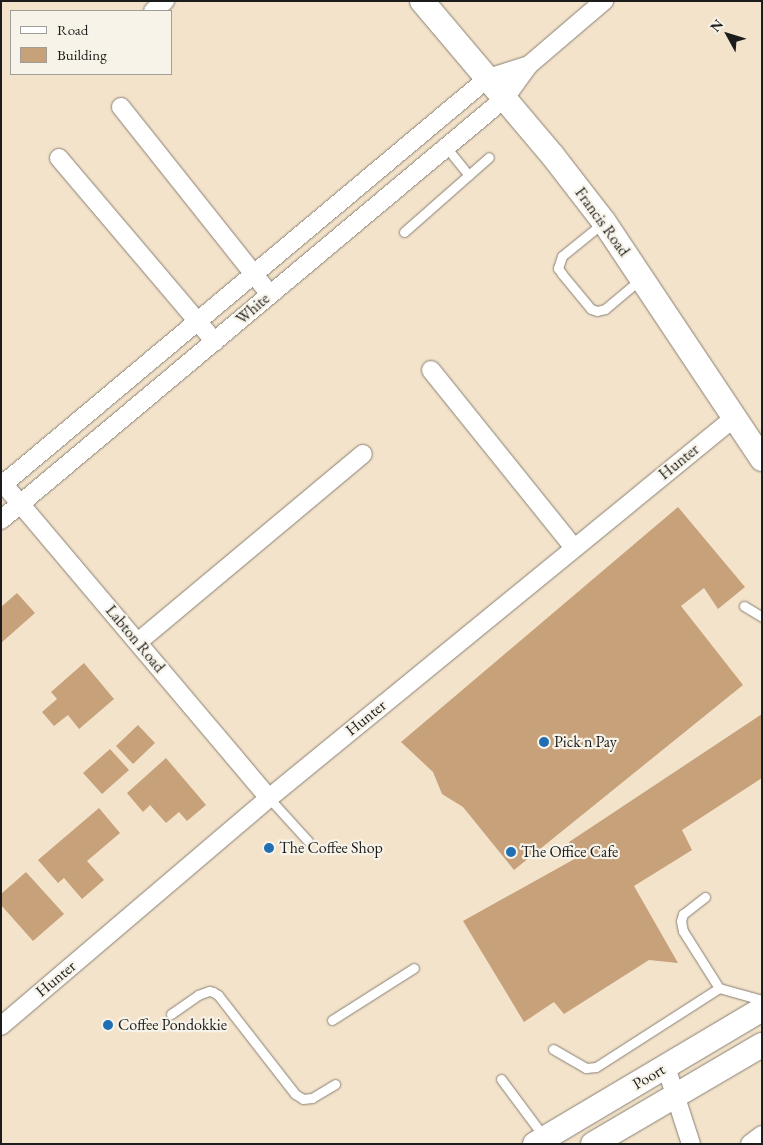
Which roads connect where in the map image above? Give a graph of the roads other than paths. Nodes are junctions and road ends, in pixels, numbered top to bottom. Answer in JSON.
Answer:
{"nodes":[{"id":1,"x":166,"y":1,"type":"edge"},
{"id":2,"x":422,"y":1,"type":"edge"},
{"id":3,"x":604,"y":1,"type":"edge"},
{"id":4,"x":154,"y":10,"type":"edge"},
{"id":5,"x":529,"y":65,"type":"junction"},
{"id":6,"x":488,"y":78,"type":"junction"},
{"id":7,"x":505,"y":98,"type":"junction"},
{"id":8,"x":121,"y":107,"type":"dead end"},
{"id":9,"x":446,"y":147,"type":"junction"},
{"id":10,"x":490,"y":157,"type":"dead end"},
{"id":11,"x":59,"y":158,"type":"dead end"},
{"id":12,"x":470,"y":175,"type":"junction"},
{"id":13,"x":604,"y":222,"type":"junction"},
{"id":14,"x":404,"y":232,"type":"dead end"},
{"id":15,"x":254,"y":273,"type":"junction"},
{"id":16,"x":642,"y":278,"type":"junction"},
{"id":17,"x":270,"y":294,"type":"junction"},
{"id":18,"x":198,"y":320,"type":"junction"},
{"id":19,"x":215,"y":342,"type":"junction"},
{"id":20,"x":431,"y":370,"type":"dead end"},
{"id":21,"x":735,"y":416,"type":"junction"},
{"id":22,"x":363,"y":454,"type":"dead end"},
{"id":23,"x":762,"y":459,"type":"edge"},
{"id":24,"x":2,"y":483,"type":"edge"},
{"id":25,"x":21,"y":503,"type":"junction"},
{"id":26,"x":1,"y":520,"type":"edge"},
{"id":27,"x":574,"y":548,"type":"junction"},
{"id":28,"x":744,"y":606,"type":"dead end"},
{"id":29,"x":762,"y":617,"type":"edge"},
{"id":30,"x":138,"y":642,"type":"junction"},
{"id":31,"x":269,"y":798,"type":"junction"},
{"id":32,"x":308,"y":841,"type":"dead end"},
{"id":33,"x":704,"y":897,"type":"dead end"},
{"id":34,"x":414,"y":968,"type":"dead end"},
{"id":35,"x":719,"y":988,"type":"junction"},
{"id":36,"x":762,"y":1000,"type":"edge"},
{"id":37,"x":762,"y":1008,"type":"edge"},
{"id":38,"x":171,"y":1014,"type":"dead end"},
{"id":39,"x":332,"y":1020,"type":"dead end"},
{"id":40,"x":1,"y":1026,"type":"edge"},
{"id":41,"x":762,"y":1046,"type":"edge"},
{"id":42,"x":553,"y":1048,"type":"dead end"},
{"id":43,"x":666,"y":1068,"type":"junction"},
{"id":44,"x":501,"y":1079,"type":"dead end"},
{"id":45,"x":335,"y":1084,"type":"dead end"},
{"id":46,"x":676,"y":1097,"type":"junction"},
{"id":47,"x":762,"y":1135,"type":"edge"},
{"id":48,"x":543,"y":1142,"type":"edge"},
{"id":49,"x":593,"y":1144,"type":"edge"},
{"id":50,"x":692,"y":1144,"type":"edge"},
{"id":51,"x":750,"y":1144,"type":"edge"}],
"edges":[{"from":1,"to":4,"type":"street"},
{"from":2,"to":6,"type":"street","name":"Francis Road"},
{"from":3,"to":5,"type":"street"},
{"from":5,"to":6,"type":"street"},
{"from":5,"to":7,"type":"street","name":"White"},
{"from":6,"to":7,"type":"street","name":"Francis Road"},
{"from":6,"to":15,"type":"street","name":"White"},
{"from":7,"to":9,"type":"street","name":"White"},
{"from":7,"to":13,"type":"street","name":"Francis Road"},
{"from":8,"to":15,"type":"street"},
{"from":9,"to":12,"type":"lane"},
{"from":9,"to":17,"type":"street","name":"White"},
{"from":10,"to":12,"type":"lane"},
{"from":11,"to":18,"type":"street"},
{"from":12,"to":14,"type":"lane"},
{"from":13,"to":16,"type":"street","name":"Francis Road"},
{"from":13,"to":16,"type":"lane"},
{"from":15,"to":17,"type":"street"},
{"from":15,"to":18,"type":"street","name":"White"},
{"from":16,"to":21,"type":"street","name":"Francis Road"},
{"from":17,"to":19,"type":"street","name":"White"},
{"from":18,"to":19,"type":"street"},
{"from":18,"to":24,"type":"street","name":"White"},
{"from":19,"to":25,"type":"street","name":"White"},
{"from":20,"to":27,"type":"street"},
{"from":21,"to":23,"type":"street","name":"Francis Road"},
{"from":21,"to":27,"type":"street","name":"Hunter"},
{"from":22,"to":30,"type":"street"},
{"from":24,"to":25,"type":"street","name":"Labton Road"},
{"from":25,"to":26,"type":"street","name":"White"},
{"from":25,"to":30,"type":"street","name":"Labton Road"},
{"from":27,"to":31,"type":"street","name":"Hunter"},
{"from":28,"to":29,"type":"lane"},
{"from":30,"to":31,"type":"street","name":"Labton Road"},
{"from":31,"to":32,"type":"lane"},
{"from":31,"to":40,"type":"street","name":"Hunter"},
{"from":33,"to":35,"type":"lane"},
{"from":34,"to":39,"type":"lane"},
{"from":35,"to":36,"type":"lane"},
{"from":35,"to":42,"type":"lane"},
{"from":37,"to":43,"type":"street","name":"Poort"},
{"from":38,"to":45,"type":"lane"},
{"from":41,"to":46,"type":"street","name":"Poort"},
{"from":43,"to":46,"type":"street"},
{"from":43,"to":48,"type":"street","name":"Poort"},
{"from":44,"to":48,"type":"lane"},
{"from":46,"to":49,"type":"street","name":"Poort"},
{"from":46,"to":50,"type":"street"},
{"from":47,"to":51,"type":"street"}]}
